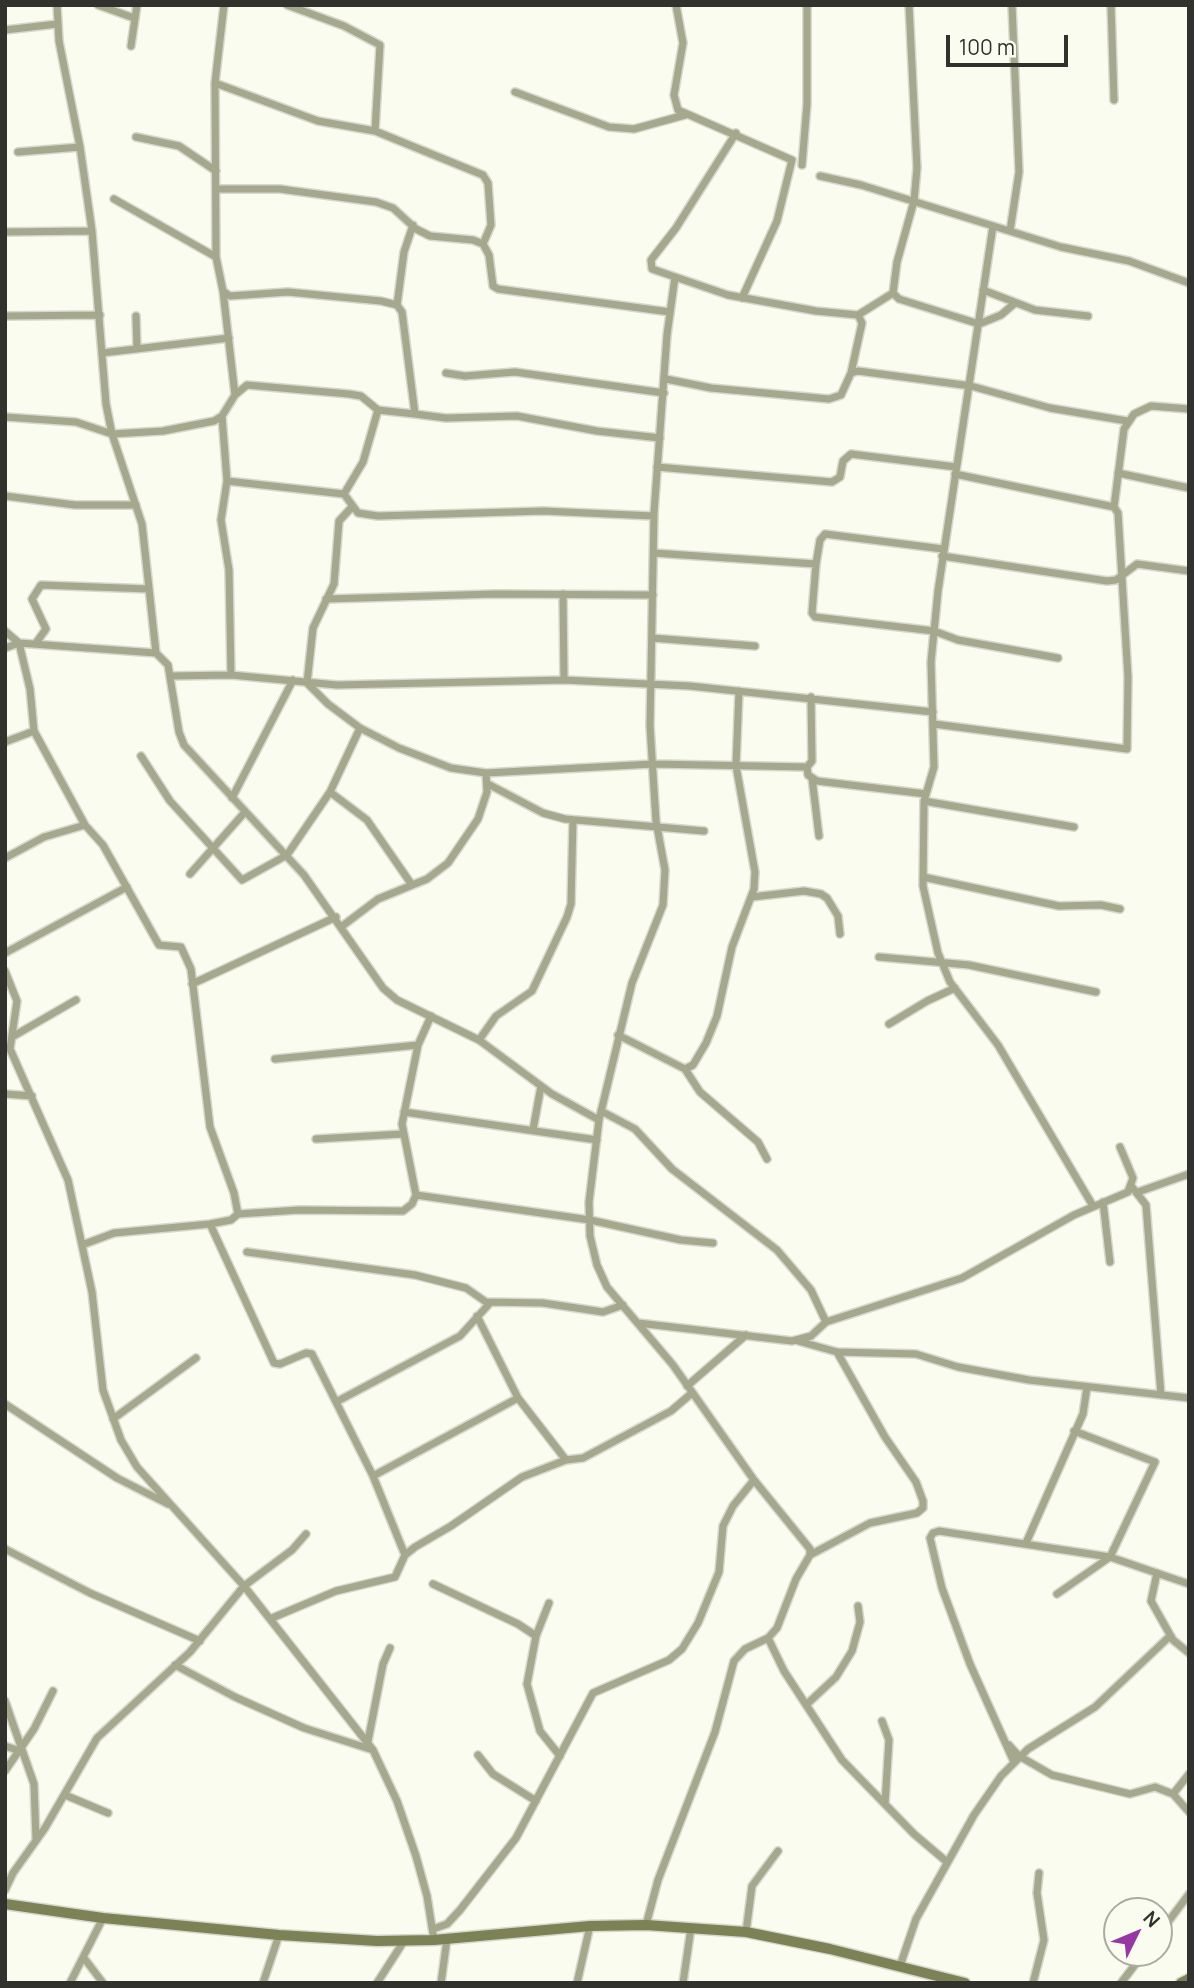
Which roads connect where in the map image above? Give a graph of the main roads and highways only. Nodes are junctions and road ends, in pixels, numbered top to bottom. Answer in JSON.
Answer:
{"nodes":[{"id":1,"x":5,"y":1904,"type":"edge"},
{"id":2,"x":1189,"y":1979,"type":"edge"},
{"id":3,"x":960,"y":1982,"type":"edge"},
{"id":4,"x":1181,"y":1983,"type":"edge"}],
"edges":[{"from":1,"to":3,"type":"main road"},
{"from":2,"to":4,"type":"main road"}]}
